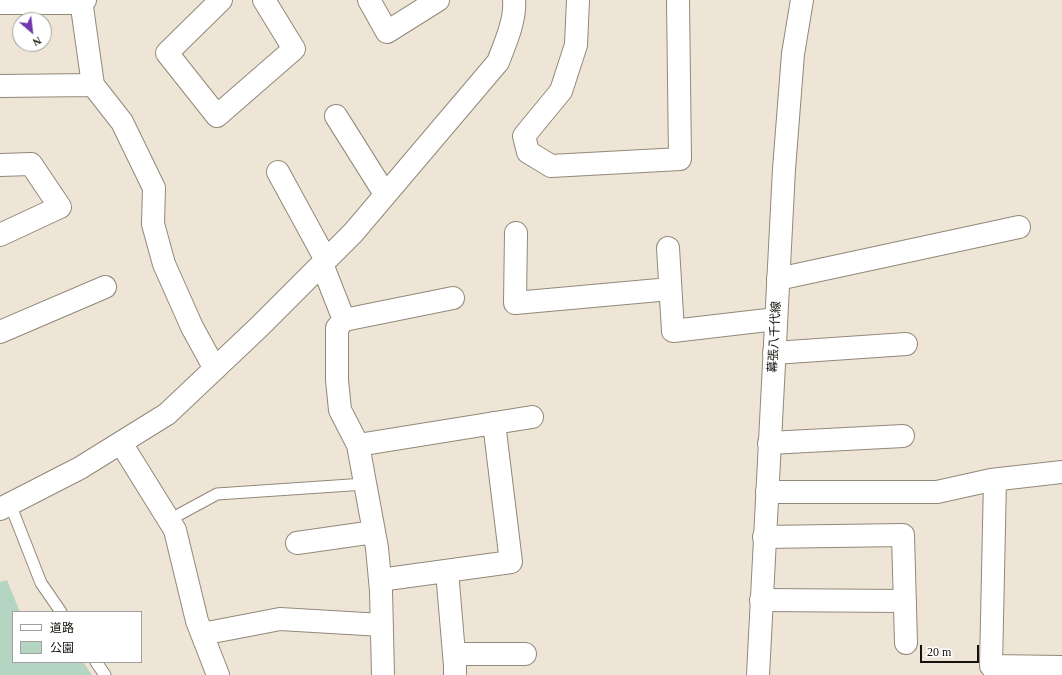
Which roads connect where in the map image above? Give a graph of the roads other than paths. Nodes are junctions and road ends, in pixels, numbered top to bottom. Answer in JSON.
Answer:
{"nodes":[{"id":1,"x":221,"y":0,"type":"edge"},
{"id":2,"x":264,"y":0,"type":"edge"},
{"id":3,"x":369,"y":0,"type":"edge"},
{"id":4,"x":438,"y":0,"type":"edge"},
{"id":5,"x":514,"y":0,"type":"edge"},
{"id":6,"x":578,"y":0,"type":"edge"},
{"id":7,"x":678,"y":0,"type":"edge"},
{"id":8,"x":802,"y":0,"type":"edge"},
{"id":9,"x":82,"y":1,"type":"edge"},
{"id":10,"x":0,"y":3,"type":"edge"},
{"id":11,"x":93,"y":85,"type":"junction"},
{"id":12,"x":0,"y":86,"type":"edge"},
{"id":13,"x":336,"y":116,"type":"dead end"},
{"id":14,"x":0,"y":165,"type":"edge"},
{"id":15,"x":278,"y":172,"type":"dead end"},
{"id":16,"x":385,"y":194,"type":"junction"},
{"id":17,"x":1019,"y":227,"type":"dead end"},
{"id":18,"x":516,"y":232,"type":"dead end"},
{"id":19,"x":0,"y":235,"type":"edge"},
{"id":20,"x":668,"y":248,"type":"dead end"},
{"id":21,"x":324,"y":262,"type":"junction"},
{"id":22,"x":778,"y":279,"type":"junction"},
{"id":23,"x":105,"y":287,"type":"dead end"},
{"id":24,"x":670,"y":289,"type":"junction"},
{"id":25,"x":453,"y":298,"type":"dead end"},
{"id":26,"x":776,"y":319,"type":"junction"},
{"id":27,"x":344,"y":320,"type":"junction"},
{"id":28,"x":0,"y":332,"type":"edge"},
{"id":29,"x":906,"y":344,"type":"dead end"},
{"id":30,"x":774,"y":353,"type":"junction"},
{"id":31,"x":215,"y":369,"type":"junction"},
{"id":32,"x":532,"y":417,"type":"dead end"},
{"id":33,"x":494,"y":423,"type":"junction"},
{"id":34,"x":903,"y":436,"type":"dead end"},
{"id":35,"x":121,"y":443,"type":"junction"},
{"id":36,"x":769,"y":444,"type":"junction"},
{"id":37,"x":358,"y":445,"type":"junction"},
{"id":38,"x":1062,"y":472,"type":"edge"},
{"id":39,"x":995,"y":480,"type":"junction"},
{"id":40,"x":365,"y":484,"type":"junction"},
{"id":41,"x":767,"y":492,"type":"junction"},
{"id":42,"x":5,"y":507,"type":"edge"},
{"id":43,"x":169,"y":520,"type":"junction"},
{"id":44,"x":374,"y":532,"type":"junction"},
{"id":45,"x":764,"y":537,"type":"junction"},
{"id":46,"x":297,"y":542,"type":"dead end"},
{"id":47,"x":447,"y":571,"type":"junction"},
{"id":48,"x":380,"y":580,"type":"junction"},
{"id":49,"x":761,"y":600,"type":"junction"},
{"id":50,"x":905,"y":601,"type":"junction"},
{"id":51,"x":60,"y":611,"type":"edge"},
{"id":52,"x":382,"y":625,"type":"junction"},
{"id":53,"x":202,"y":634,"type":"junction"},
{"id":54,"x":906,"y":643,"type":"dead end"},
{"id":55,"x":454,"y":654,"type":"junction"},
{"id":56,"x":525,"y":654,"type":"dead end"},
{"id":57,"x":97,"y":663,"type":"edge"},
{"id":58,"x":1062,"y":667,"type":"edge"},
{"id":59,"x":105,"y":675,"type":"edge"},
{"id":60,"x":218,"y":675,"type":"edge"},
{"id":61,"x":383,"y":675,"type":"edge"},
{"id":62,"x":455,"y":675,"type":"edge"},
{"id":63,"x":758,"y":675,"type":"edge"}],
"edges":[{"from":1,"to":2,"type":"street"},
{"from":3,"to":4,"type":"street"},
{"from":5,"to":16,"type":"street"},
{"from":6,"to":7,"type":"street"},
{"from":8,"to":22,"type":"street","name":"幕張八千代線"},
{"from":9,"to":10,"type":"street"},
{"from":9,"to":11,"type":"street"},
{"from":11,"to":12,"type":"street"},
{"from":11,"to":31,"type":"street"},
{"from":13,"to":16,"type":"street"},
{"from":14,"to":19,"type":"street"},
{"from":15,"to":21,"type":"street"},
{"from":16,"to":21,"type":"street"},
{"from":17,"to":22,"type":"street"},
{"from":18,"to":24,"type":"street"},
{"from":20,"to":24,"type":"street"},
{"from":21,"to":27,"type":"street"},
{"from":21,"to":31,"type":"street"},
{"from":22,"to":26,"type":"street","name":"幕張八千代線"},
{"from":23,"to":28,"type":"street"},
{"from":24,"to":26,"type":"street"},
{"from":25,"to":27,"type":"street"},
{"from":26,"to":30,"type":"street","name":"幕張八千代線"},
{"from":27,"to":37,"type":"street"},
{"from":29,"to":30,"type":"street"},
{"from":30,"to":36,"type":"street","name":"幕張八千代線"},
{"from":31,"to":35,"type":"street"},
{"from":32,"to":33,"type":"street"},
{"from":33,"to":37,"type":"street"},
{"from":33,"to":47,"type":"street"},
{"from":34,"to":36,"type":"street"},
{"from":35,"to":42,"type":"street"},
{"from":35,"to":43,"type":"street"},
{"from":36,"to":41,"type":"street","name":"幕張八千代線"},
{"from":37,"to":40,"type":"street"},
{"from":38,"to":39,"type":"street"},
{"from":39,"to":41,"type":"street"},
{"from":39,"to":58,"type":"street"},
{"from":40,"to":43,"type":"lane"},
{"from":40,"to":44,"type":"street"},
{"from":41,"to":45,"type":"street","name":"幕張八千代線"},
{"from":42,"to":51,"type":"lane"},
{"from":43,"to":53,"type":"street"},
{"from":44,"to":46,"type":"street"},
{"from":44,"to":48,"type":"street"},
{"from":45,"to":49,"type":"street","name":"幕張八千代線"},
{"from":45,"to":50,"type":"street"},
{"from":47,"to":48,"type":"street"},
{"from":47,"to":55,"type":"street"},
{"from":48,"to":52,"type":"street"},
{"from":49,"to":50,"type":"street"},
{"from":49,"to":63,"type":"street","name":"幕張八千代線"},
{"from":50,"to":54,"type":"street"},
{"from":52,"to":53,"type":"street"},
{"from":52,"to":61,"type":"street"},
{"from":53,"to":60,"type":"street"},
{"from":55,"to":56,"type":"street"},
{"from":55,"to":62,"type":"street"},
{"from":57,"to":59,"type":"lane"}]}
